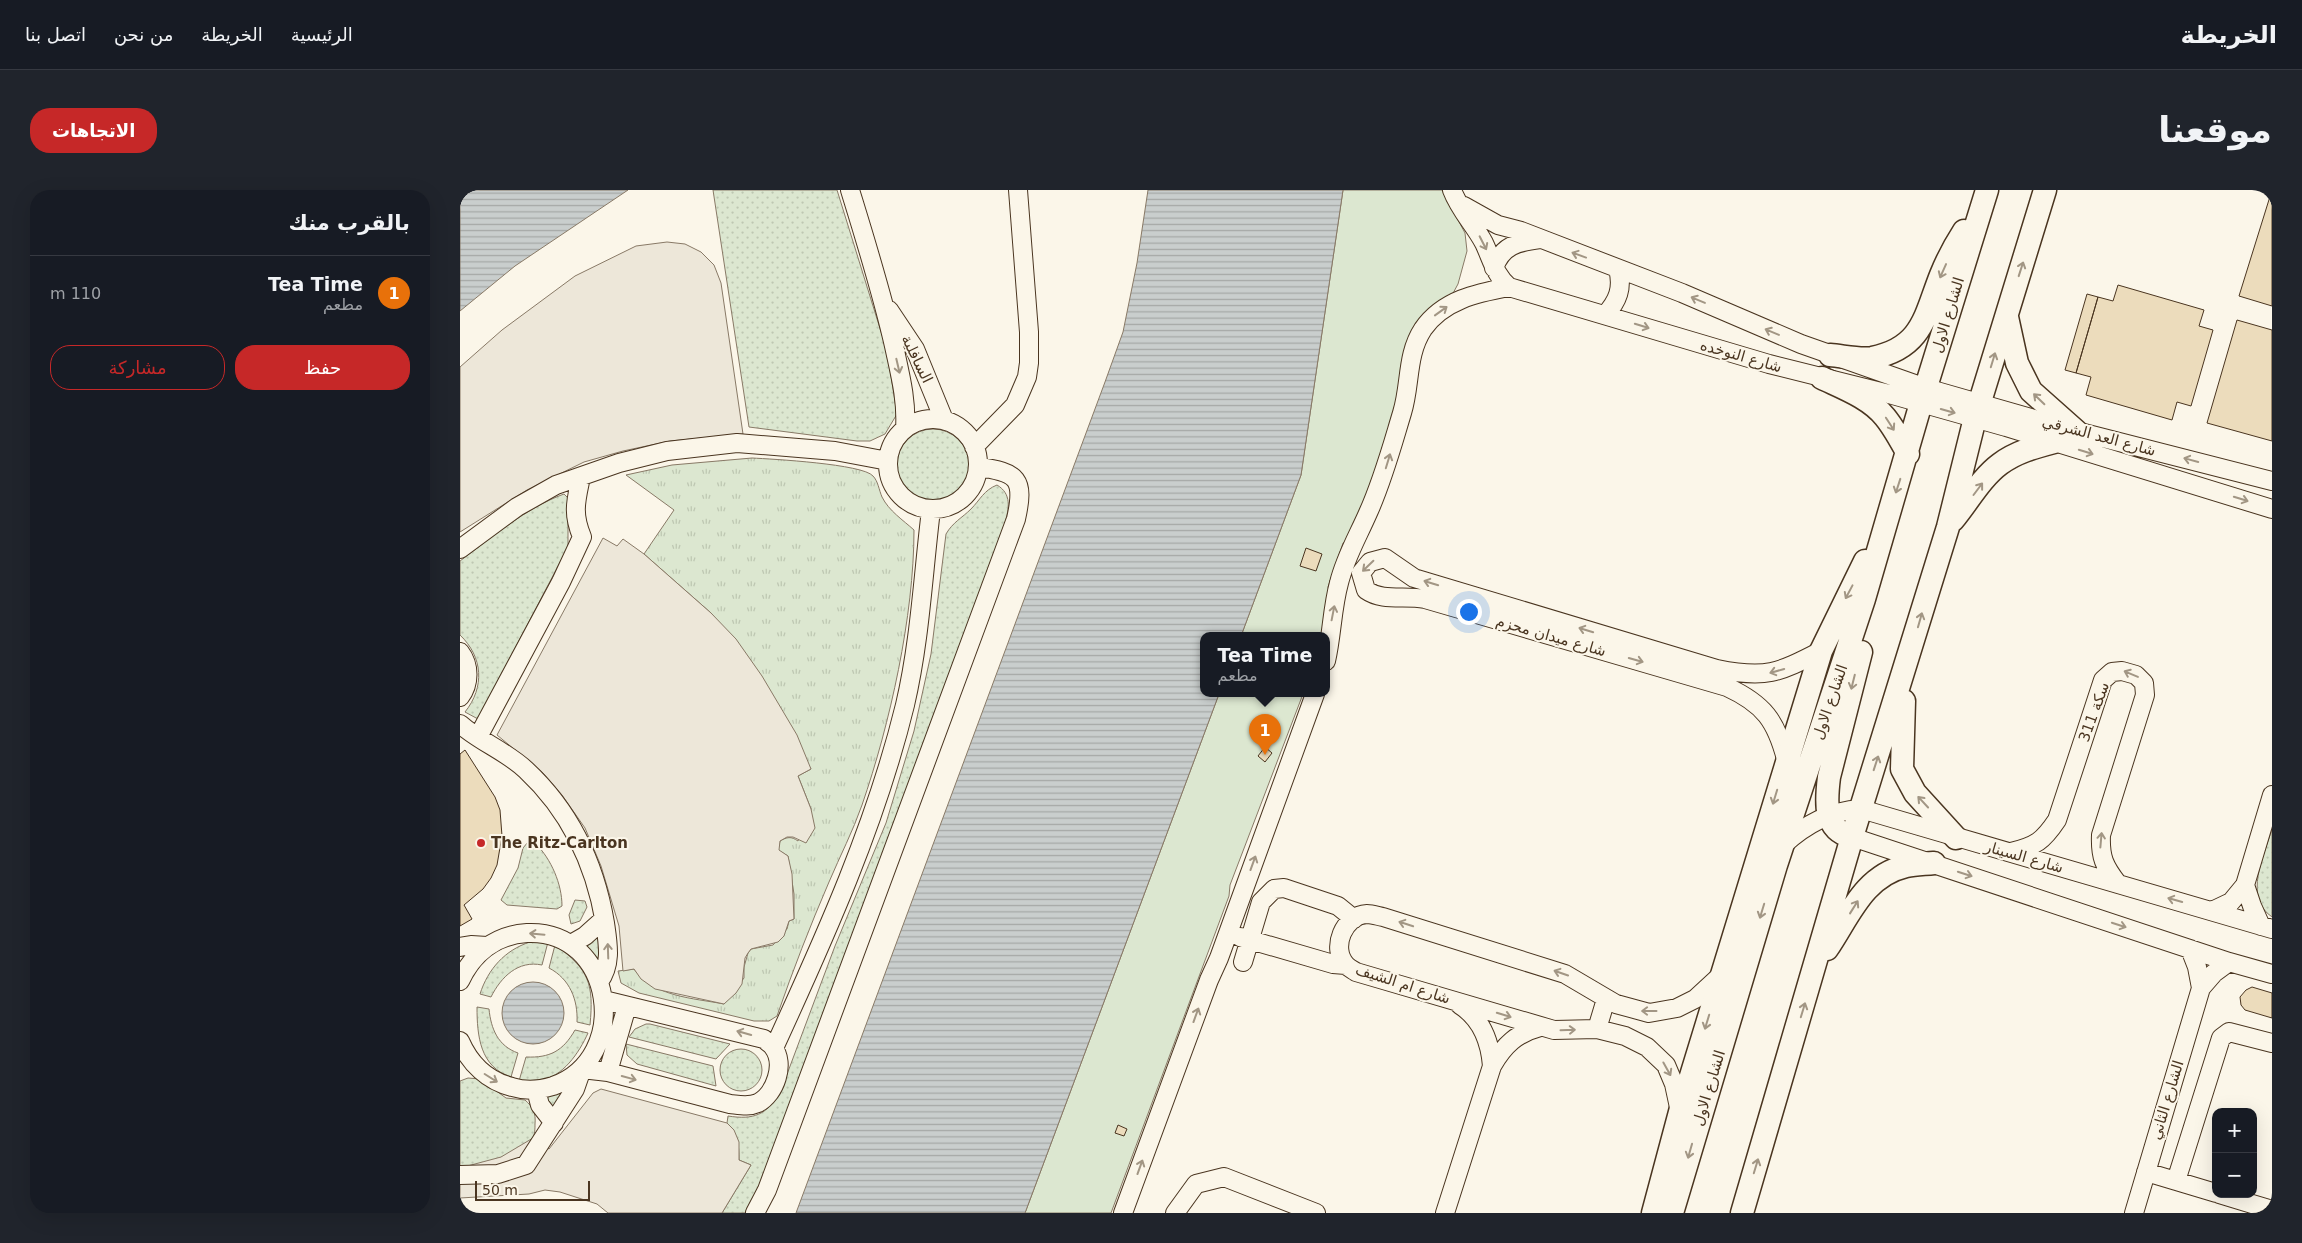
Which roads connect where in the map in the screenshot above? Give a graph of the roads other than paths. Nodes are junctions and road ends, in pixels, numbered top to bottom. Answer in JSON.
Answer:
{"nodes":[{"id":1,"x":850,"y":190,"type":"edge"},
{"id":2,"x":1018,"y":190,"type":"edge"},
{"id":3,"x":1987,"y":190,"type":"edge"},
{"id":4,"x":2045,"y":190,"type":"edge"},
{"id":5,"x":1454,"y":196,"type":"edge"},
{"id":6,"x":1979,"y":216,"type":"junction"},
{"id":7,"x":1540,"y":239,"type":"junction"},
{"id":8,"x":1494,"y":268,"type":"junction"},
{"id":9,"x":1618,"y":269,"type":"junction"},
{"id":10,"x":1509,"y":287,"type":"junction"},
{"id":11,"x":884,"y":301,"type":"junction"},
{"id":12,"x":1605,"y":315,"type":"junction"},
{"id":13,"x":2007,"y":315,"type":"junction"},
{"id":14,"x":1830,"y":356,"type":"junction"},
{"id":15,"x":1822,"y":378,"type":"junction"},
{"id":16,"x":1924,"y":395,"type":"junction"},
{"id":17,"x":1977,"y":411,"type":"junction"},
{"id":18,"x":944,"y":420,"type":"junction"},
{"id":19,"x":905,"y":429,"type":"junction"},
{"id":20,"x":2076,"y":431,"type":"junction"},
{"id":21,"x":2054,"y":442,"type":"junction"},
{"id":22,"x":974,"y":447,"type":"junction"},
{"id":23,"x":1908,"y":454,"type":"junction"},
{"id":24,"x":888,"y":461,"type":"junction"},
{"id":25,"x":978,"y":467,"type":"junction"},
{"id":26,"x":581,"y":476,"type":"junction"},
{"id":27,"x":2272,"y":481,"type":"edge"},
{"id":28,"x":2272,"y":509,"type":"edge"},
{"id":29,"x":931,"y":510,"type":"junction"},
{"id":30,"x":1888,"y":518,"type":"junction"},
{"id":31,"x":1948,"y":527,"type":"junction"},
{"id":32,"x":460,"y":549,"type":"edge"},
{"id":33,"x":1864,"y":599,"type":"junction"},
{"id":34,"x":1330,"y":637,"type":"edge"},
{"id":35,"x":1821,"y":651,"type":"junction"},
{"id":36,"x":460,"y":652,"type":"edge"},
{"id":37,"x":1906,"y":666,"type":"junction"},
{"id":38,"x":460,"y":697,"type":"edge"},
{"id":39,"x":1314,"y":697,"type":"edge"},
{"id":40,"x":460,"y":724,"type":"edge"},
{"id":41,"x":478,"y":738,"type":"junction"},
{"id":42,"x":1786,"y":759,"type":"junction"},
{"id":43,"x":2272,"y":795,"type":"edge"},
{"id":44,"x":1861,"y":810,"type":"junction"},
{"id":45,"x":1828,"y":815,"type":"junction"},
{"id":46,"x":1852,"y":838,"type":"junction"},
{"id":47,"x":1956,"y":838,"type":"junction"},
{"id":48,"x":1783,"y":844,"type":"junction"},
{"id":49,"x":2010,"y":852,"type":"junction"},
{"id":50,"x":1934,"y":863,"type":"junction"},
{"id":51,"x":2118,"y":884,"type":"junction"},
{"id":52,"x":2245,"y":885,"type":"junction"},
{"id":53,"x":2212,"y":911,"type":"junction"},
{"id":54,"x":604,"y":919,"type":"junction"},
{"id":55,"x":1354,"y":919,"type":"junction"},
{"id":56,"x":2267,"y":928,"type":"edge"},
{"id":57,"x":1227,"y":935,"type":"junction"},
{"id":58,"x":1251,"y":939,"type":"junction"},
{"id":59,"x":571,"y":944,"type":"junction"},
{"id":60,"x":487,"y":946,"type":"junction"},
{"id":61,"x":460,"y":947,"type":"edge"},
{"id":62,"x":2190,"y":949,"type":"junction"},
{"id":63,"x":1243,"y":962,"type":"dead end"},
{"id":64,"x":1817,"y":962,"type":"junction"},
{"id":65,"x":2229,"y":962,"type":"junction"},
{"id":66,"x":1346,"y":965,"type":"junction"},
{"id":67,"x":2272,"y":974,"type":"edge"},
{"id":68,"x":1722,"y":975,"type":"junction"},
{"id":69,"x":460,"y":981,"type":"edge"},
{"id":70,"x":599,"y":982,"type":"junction"},
{"id":71,"x":2200,"y":988,"type":"junction"},
{"id":72,"x":1451,"y":999,"type":"junction"},
{"id":73,"x":1606,"y":999,"type":"junction"},
{"id":74,"x":604,"y":1000,"type":"junction"},
{"id":75,"x":627,"y":1006,"type":"junction"},
{"id":76,"x":1540,"y":1026,"type":"junction"},
{"id":77,"x":1597,"y":1029,"type":"junction"},
{"id":78,"x":2272,"y":1043,"type":"edge"},
{"id":79,"x":774,"y":1048,"type":"junction"},
{"id":80,"x":463,"y":1052,"type":"edge"},
{"id":81,"x":1492,"y":1066,"type":"junction"},
{"id":82,"x":582,"y":1069,"type":"junction"},
{"id":83,"x":608,"y":1072,"type":"junction"},
{"id":84,"x":536,"y":1090,"type":"junction"},
{"id":85,"x":1680,"y":1112,"type":"junction"},
{"id":86,"x":554,"y":1123,"type":"junction"},
{"id":87,"x":2146,"y":1172,"type":"junction"},
{"id":88,"x":460,"y":1175,"type":"edge"},
{"id":89,"x":2176,"y":1181,"type":"junction"},
{"id":90,"x":2212,"y":1192,"type":"edge"},
{"id":91,"x":2231,"y":1198,"type":"edge"},
{"id":92,"x":2272,"y":1210,"type":"edge"},
{"id":93,"x":755,"y":1213,"type":"edge"},
{"id":94,"x":1123,"y":1213,"type":"edge"},
{"id":95,"x":1175,"y":1213,"type":"edge"},
{"id":96,"x":1316,"y":1213,"type":"edge"},
{"id":97,"x":1445,"y":1213,"type":"edge"},
{"id":98,"x":1653,"y":1213,"type":"edge"},
{"id":99,"x":1672,"y":1213,"type":"edge"},
{"id":100,"x":1742,"y":1213,"type":"edge"},
{"id":101,"x":2134,"y":1213,"type":"edge"}],
"edges":[{"from":1,"to":11,"type":"street","name":"السافلية"},
{"from":2,"to":22,"type":"street"},
{"from":3,"to":6,"type":"main road","name":"الشارع الاول"},
{"from":13,"to":4,"type":"main road","one_way":true},
{"from":5,"to":7,"type":"street","name":"شارع النوخده"},
{"from":5,"to":8,"type":"street","one_way":true},
{"from":6,"to":14,"type":"main road","one_way":true},
{"from":6,"to":16,"type":"main road","name":"الشارع الاول"},
{"from":7,"to":8,"type":"street"},
{"from":9,"to":7,"type":"street","name":"شارع النوخده","one_way":true},
{"from":8,"to":10,"type":"street"},
{"from":9,"to":12,"type":"street"},
{"from":14,"to":9,"type":"street","name":"شارع النوخده","one_way":true},
{"from":10,"to":12,"type":"street","name":"شارع النوخده"},
{"from":34,"to":10,"type":"street","one_way":true},
{"from":11,"to":18,"type":"street","name":"السافلية"},
{"from":11,"to":19,"type":"street","name":"السافلية","one_way":true},
{"from":12,"to":15,"type":"street","name":"شارع النوخده","one_way":true},
{"from":17,"to":13,"type":"main road","one_way":true},
{"from":20,"to":13,"type":"main road","one_way":true},
{"from":14,"to":16,"type":"street","name":"شارع النوخده"},
{"from":15,"to":16,"type":"street","name":"شارع النوخده"},
{"from":15,"to":23,"type":"main road","one_way":true},
{"from":16,"to":17,"type":"street","name":"شارع العد الشرقي"},
{"from":16,"to":23,"type":"main road","name":"الشارع الاول"},
{"from":17,"to":20,"type":"street","name":"شارع العد الشرقي"},
{"from":17,"to":21,"type":"street","name":"شارع العد الشرقي"},
{"from":17,"to":31,"type":"main road"},
{"from":18,"to":19,"type":"street"},
{"from":18,"to":22,"type":"street"},
{"from":19,"to":24,"type":"street"},
{"from":27,"to":20,"type":"street","name":"شارع العد الشرقي","one_way":true},
{"from":21,"to":28,"type":"street","name":"شارع العد الشرقي","one_way":true},
{"from":31,"to":21,"type":"main road","one_way":true},
{"from":22,"to":25,"type":"street"},
{"from":23,"to":30,"type":"main road","name":"الشارع الاول","one_way":true},
{"from":24,"to":26,"type":"street"},
{"from":24,"to":29,"type":"street"},
{"from":25,"to":29,"type":"street"},
{"from":25,"to":93,"type":"street"},
{"from":26,"to":32,"type":"street"},
{"from":26,"to":41,"type":"street"},
{"from":29,"to":79,"type":"street"},
{"from":30,"to":33,"type":"main road","name":"الشارع الاول"},
{"from":30,"to":35,"type":"main road","one_way":true},
{"from":37,"to":31,"type":"main road","one_way":true},
{"from":33,"to":45,"type":"main road","one_way":true},
{"from":33,"to":48,"type":"main road","name":"الشارع الاول"},
{"from":35,"to":42,"type":"main road"},
{"from":35,"to":42,"type":"street","name":"شارع ميدان محزم","one_way":true},
{"from":36,"to":38,"type":"street"},
{"from":44,"to":37,"type":"main road","one_way":true},
{"from":47,"to":37,"type":"main road","one_way":true},
{"from":57,"to":39,"type":"street","one_way":true},
{"from":40,"to":41,"type":"street"},
{"from":41,"to":54,"type":"street"},
{"from":42,"to":68,"type":"main road","one_way":true},
{"from":43,"to":52,"type":"street"},
{"from":44,"to":45,"type":"street","name":"شارع السينار"},
{"from":44,"to":46,"type":"main road"},
{"from":44,"to":47,"type":"street","name":"شارع السينار"},
{"from":45,"to":46,"type":"main road"},
{"from":45,"to":48,"type":"street","name":"شارع السينار"},
{"from":46,"to":50,"type":"street"},
{"from":46,"to":64,"type":"main road"},
{"from":47,"to":49,"type":"street","name":"شارع السينار"},
{"from":48,"to":99,"type":"main road","name":"الشارع الاول","one_way":true},
{"from":49,"to":51,"type":"street","name":"شارع السينار"},
{"from":51,"to":49,"type":"street","name":"سكة 311","one_way":true},
{"from":50,"to":62,"type":"street","one_way":true},
{"from":64,"to":50,"type":"main road","one_way":true},
{"from":53,"to":51,"type":"street","name":"شارع السينار","one_way":true},
{"from":52,"to":53,"type":"street"},
{"from":52,"to":56,"type":"street"},
{"from":53,"to":56,"type":"street","name":"شارع السينار"},
{"from":54,"to":59,"type":"street"},
{"from":70,"to":54,"type":"street","one_way":true},
{"from":55,"to":58,"type":"street"},
{"from":55,"to":66,"type":"street","name":"شارع ام الشيف"},
{"from":73,"to":55,"type":"street","one_way":true},
{"from":57,"to":58,"type":"street"},
{"from":94,"to":57,"type":"street","one_way":true},
{"from":58,"to":63,"type":"street"},
{"from":58,"to":66,"type":"street"},
{"from":59,"to":60,"type":"street","one_way":true},
{"from":59,"to":70,"type":"street"},
{"from":60,"to":61,"type":"street"},
{"from":60,"to":69,"type":"street"},
{"from":62,"to":65,"type":"street"},
{"from":62,"to":71,"type":"street","name":"الشارع الثاني"},
{"from":100,"to":64,"type":"main road","one_way":true},
{"from":65,"to":67,"type":"street"},
{"from":65,"to":71,"type":"street","name":"الشارع الثاني"},
{"from":66,"to":72,"type":"street","name":"شارع ام الشيف"},
{"from":68,"to":73,"type":"street","one_way":true},
{"from":68,"to":85,"type":"main road","one_way":true},
{"from":70,"to":74,"type":"street"},
{"from":71,"to":87,"type":"street","name":"الشارع الثاني"},
{"from":72,"to":76,"type":"street","name":"شارع ام الشيف","one_way":true},
{"from":72,"to":81,"type":"street"},
{"from":73,"to":77,"type":"street"},
{"from":74,"to":75,"type":"street"},
{"from":74,"to":82,"type":"street"},
{"from":79,"to":75,"type":"street","one_way":true},
{"from":75,"to":83,"type":"street"},
{"from":76,"to":77,"type":"street","name":"شارع ام الشيف","one_way":true},
{"from":76,"to":81,"type":"street"},
{"from":77,"to":85,"type":"street","name":"شارع ام الشيف","one_way":true},
{"from":78,"to":89,"type":"street"},
{"from":83,"to":79,"type":"street","one_way":true},
{"from":80,"to":84,"type":"street","one_way":true},
{"from":81,"to":97,"type":"street"},
{"from":82,"to":83,"type":"street"},
{"from":82,"to":84,"type":"street"},
{"from":82,"to":86,"type":"street"},
{"from":84,"to":86,"type":"street"},
{"from":85,"to":98,"type":"main road"},
{"from":86,"to":88,"type":"street"},
{"from":87,"to":89,"type":"street"},
{"from":87,"to":101,"type":"street","name":"الشارع الثاني"},
{"from":89,"to":90,"type":"street"},
{"from":91,"to":92,"type":"street"},
{"from":95,"to":96,"type":"street"}]}
